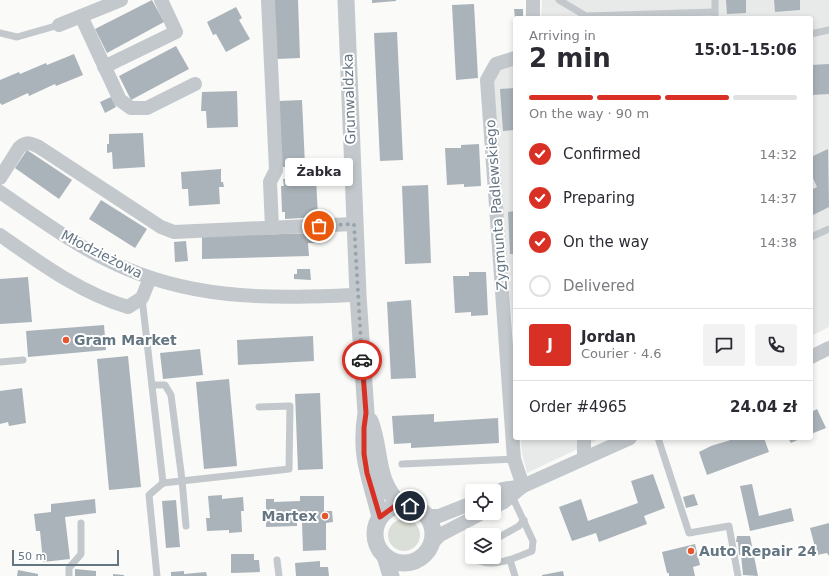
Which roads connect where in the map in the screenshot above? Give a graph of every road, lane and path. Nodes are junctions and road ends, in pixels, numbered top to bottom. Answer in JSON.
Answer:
{"nodes":[{"id":1,"x":121,"y":0,"type":"edge"},
{"id":2,"x":161,"y":0,"type":"edge"},
{"id":3,"x":268,"y":0,"type":"edge"},
{"id":4,"x":346,"y":0,"type":"edge"},
{"id":5,"x":536,"y":0,"type":"edge"},
{"id":6,"x":559,"y":0,"type":"edge"},
{"id":7,"x":715,"y":0,"type":"edge"},
{"id":8,"x":715,"y":15,"type":"edge"},
{"id":9,"x":81,"y":16,"type":"junction"},
{"id":10,"x":533,"y":16,"type":"edge"},
{"id":11,"x":59,"y":25,"type":"joint"},
{"id":12,"x":829,"y":30,"type":"edge"},
{"id":13,"x":0,"y":33,"type":"edge"},
{"id":14,"x":813,"y":34,"type":"edge"},
{"id":15,"x":513,"y":59,"type":"edge"},
{"id":16,"x":104,"y":67,"type":"junction"},
{"id":17,"x":194,"y":84,"type":"dead end"},
{"id":18,"x":0,"y":178,"type":"edge"},
{"id":19,"x":0,"y":192,"type":"edge"},
{"id":20,"x":354,"y":224,"type":"junction"},
{"id":21,"x":272,"y":228,"type":"junction"},
{"id":22,"x":829,"y":229,"type":"edge"},
{"id":23,"x":0,"y":235,"type":"edge"},
{"id":24,"x":813,"y":236,"type":"edge"},
{"id":25,"x":150,"y":278,"type":"junction"},
{"id":26,"x":358,"y":295,"type":"junction"},
{"id":27,"x":142,"y":298,"type":"junction"},
{"id":28,"x":510,"y":319,"type":"edge"},
{"id":29,"x":829,"y":348,"type":"edge"},
{"id":30,"x":813,"y":356,"type":"edge"},
{"id":31,"x":23,"y":360,"type":"dead end"},
{"id":32,"x":0,"y":362,"type":"edge"},
{"id":33,"x":152,"y":385,"type":"junction"},
{"id":34,"x":259,"y":407,"type":"dead end"},
{"id":35,"x":366,"y":413,"type":"junction"},
{"id":36,"x":513,"y":424,"type":"edge"},
{"id":37,"x":513,"y":440,"type":"edge"},
{"id":38,"x":584,"y":440,"type":"edge"},
{"id":39,"x":625,"y":440,"type":"edge"},
{"id":40,"x":659,"y":440,"type":"edge"},
{"id":41,"x":584,"y":458,"type":"junction"},
{"id":42,"x":514,"y":459,"type":"junction"},
{"id":43,"x":402,"y":464,"type":"dead end"},
{"id":44,"x":182,"y":480,"type":"junction"},
{"id":45,"x":163,"y":483,"type":"junction"},
{"id":46,"x":523,"y":486,"type":"junction"},
{"id":47,"x":510,"y":492,"type":"junction"},
{"id":48,"x":501,"y":493,"type":"edge"},
{"id":49,"x":501,"y":500,"type":"edge"},
{"id":50,"x":401,"y":505,"type":"junction"},
{"id":51,"x":465,"y":505,"type":"edge"},
{"id":52,"x":427,"y":516,"type":"junction"},
{"id":53,"x":380,"y":517,"type":"junction"},
{"id":54,"x":469,"y":520,"type":"edge"},
{"id":55,"x":524,"y":520,"type":"junction"},
{"id":56,"x":81,"y":523,"type":"dead end"},
{"id":57,"x":186,"y":526,"type":"dead end"},
{"id":58,"x":501,"y":536,"type":"edge"},
{"id":59,"x":431,"y":544,"type":"junction"},
{"id":60,"x":385,"y":556,"type":"junction"},
{"id":61,"x":277,"y":560,"type":"dead end"},
{"id":62,"x":510,"y":560,"type":"junction"},
{"id":63,"x":501,"y":561,"type":"edge"},
{"id":64,"x":408,"y":569,"type":"edge"},
{"id":65,"x":69,"y":576,"type":"edge"},
{"id":66,"x":158,"y":576,"type":"edge"},
{"id":67,"x":279,"y":576,"type":"edge"},
{"id":68,"x":391,"y":576,"type":"edge"},
{"id":69,"x":515,"y":576,"type":"edge"},
{"id":70,"x":738,"y":576,"type":"edge"}],
"edges":[{"from":1,"to":9,"type":"street"},
{"from":2,"to":16,"type":"street"},
{"from":3,"to":21,"type":"street"},
{"from":4,"to":20,"type":"street","name":"Grunwaldzka"},
{"from":5,"to":10,"type":"street"},
{"from":6,"to":8,"type":"lane"},
{"from":7,"to":8,"type":"lane"},
{"from":9,"to":11,"type":"street"},
{"from":9,"to":16,"type":"street"},
{"from":11,"to":13,"type":"lane"},
{"from":12,"to":14,"type":"lane"},
{"from":15,"to":28,"type":"street","name":"Zygmunta Padlewskiego"},
{"from":16,"to":17,"type":"street"},
{"from":18,"to":21,"type":"street"},
{"from":19,"to":25,"type":"street","name":"Młodzieżowa"},
{"from":20,"to":21,"type":"street"},
{"from":20,"to":26,"type":"street","name":"Grunwaldzka"},
{"from":22,"to":24,"type":"lane"},
{"from":23,"to":27,"type":"street"},
{"from":25,"to":26,"type":"street","name":"Młodzieżowa"},
{"from":25,"to":27,"type":"street"},
{"from":26,"to":35,"type":"street","name":"Grunwaldzka"},
{"from":27,"to":33,"type":"lane"},
{"from":28,"to":36,"type":"street","name":"Zygmunta Padlewskiego"},
{"from":29,"to":30,"type":"street"},
{"from":31,"to":32,"type":"lane"},
{"from":33,"to":44,"type":"lane"},
{"from":33,"to":45,"type":"lane"},
{"from":34,"to":44,"type":"lane"},
{"from":35,"to":50,"type":"street","name":"Grunwaldzka"},
{"from":35,"to":53,"type":"street","name":"Grunwaldzka"},
{"from":37,"to":42,"type":"street","name":"Zygmunta Padlewskiego"},
{"from":38,"to":41,"type":"street"},
{"from":39,"to":41,"type":"street"},
{"from":40,"to":70,"type":"lane"},
{"from":41,"to":46,"type":"street"},
{"from":42,"to":43,"type":"lane"},
{"from":42,"to":46,"type":"street","name":"Zygmunta Padlewskiego"},
{"from":44,"to":45,"type":"lane"},
{"from":44,"to":57,"type":"lane"},
{"from":45,"to":66,"type":"lane"},
{"from":46,"to":47,"type":"street"},
{"from":47,"to":48,"type":"street"},
{"from":47,"to":49,"type":"street"},
{"from":47,"to":55,"type":"lane"},
{"from":50,"to":52,"type":"street"},
{"from":50,"to":53,"type":"street"},
{"from":51,"to":52,"type":"street"},
{"from":52,"to":59,"type":"street"},
{"from":53,"to":60,"type":"street"},
{"from":54,"to":59,"type":"street"},
{"from":55,"to":58,"type":"lane"},
{"from":55,"to":62,"type":"lane"},
{"from":56,"to":65,"type":"lane"},
{"from":59,"to":64,"type":"street"},
{"from":60,"to":64,"type":"street"},
{"from":60,"to":68,"type":"street"},
{"from":61,"to":67,"type":"lane"},
{"from":62,"to":63,"type":"lane"},
{"from":62,"to":69,"type":"lane"}]}
